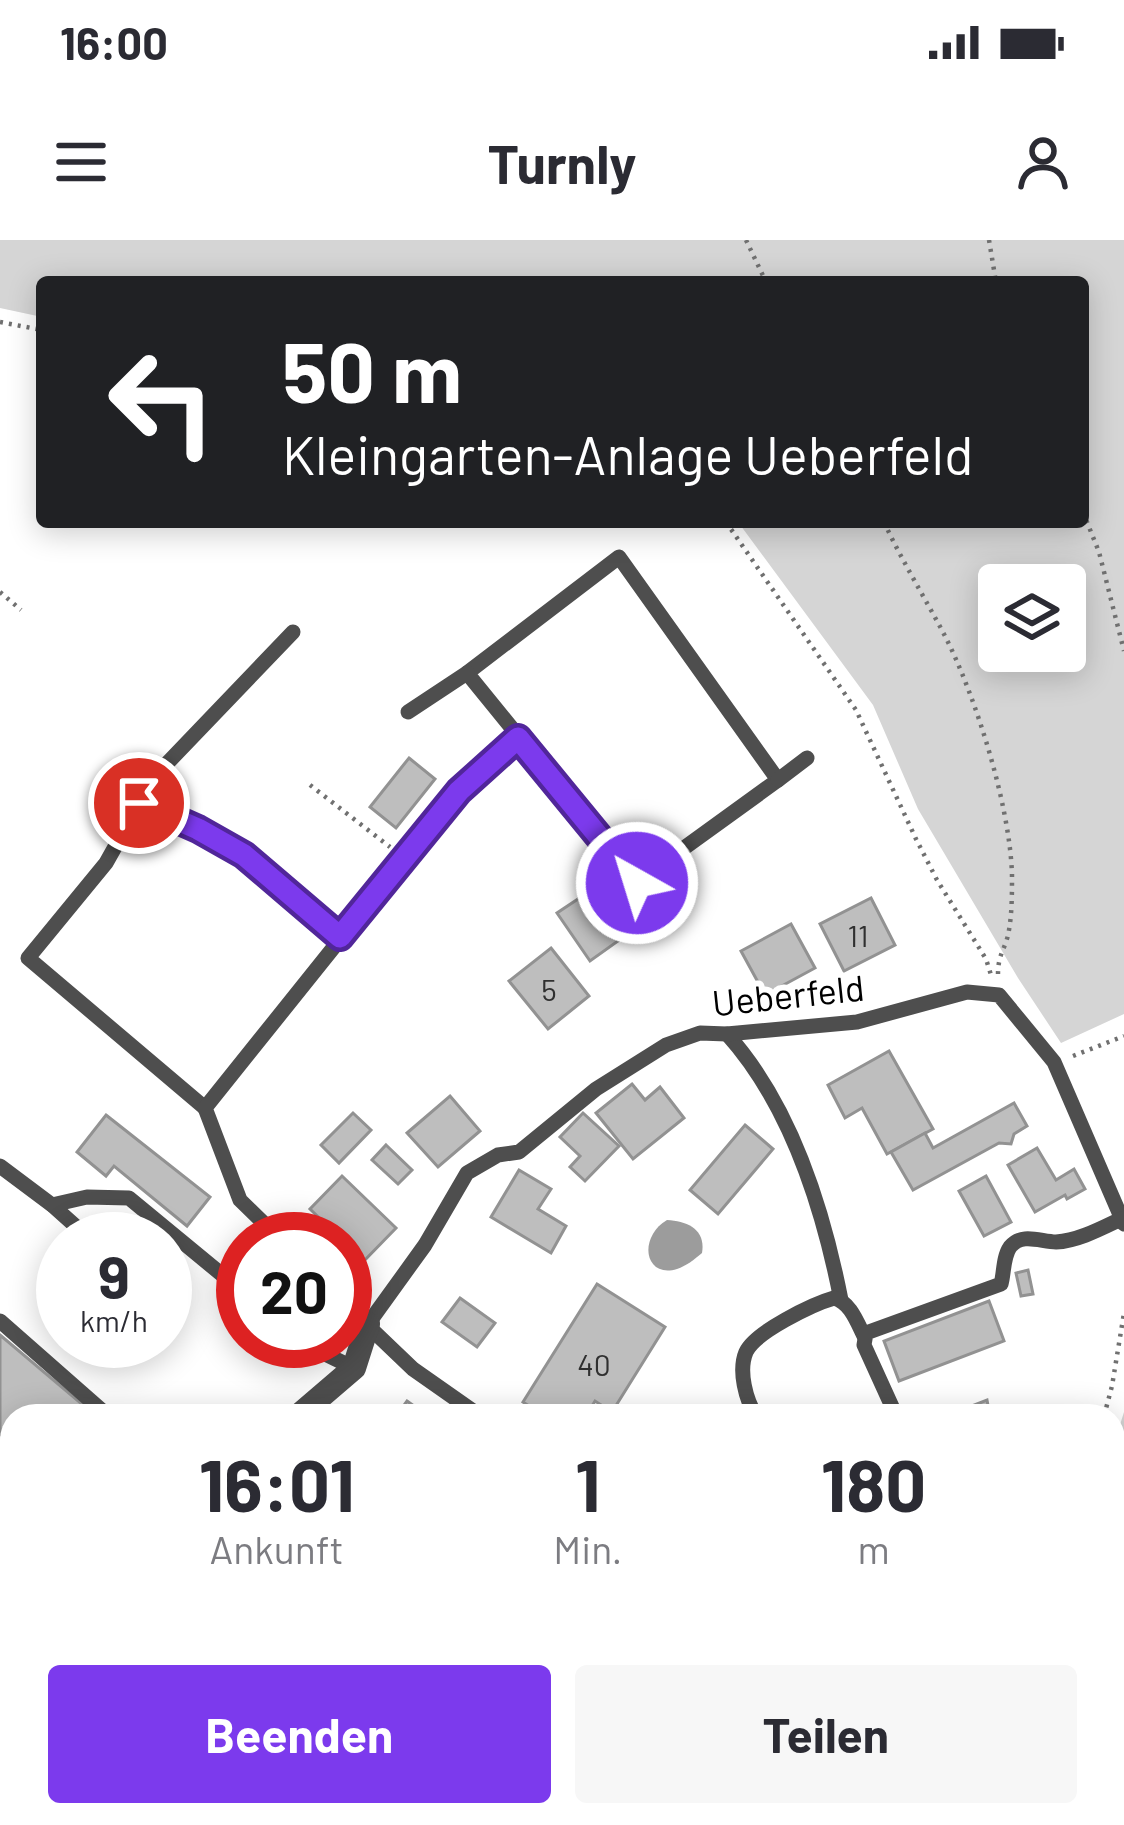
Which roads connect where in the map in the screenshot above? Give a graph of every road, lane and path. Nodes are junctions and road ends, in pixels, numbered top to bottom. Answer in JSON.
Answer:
{"nodes":[{"id":1,"x":746,"y":240,"type":"edge"},
{"id":2,"x":989,"y":240,"type":"edge"},
{"id":3,"x":763,"y":276,"type":"edge"},
{"id":4,"x":995,"y":276,"type":"edge"},
{"id":5,"x":0,"y":322,"type":"edge"},
{"id":6,"x":36,"y":329,"type":"edge"},
{"id":7,"x":1089,"y":527,"type":"edge"},
{"id":8,"x":730,"y":528,"type":"edge"},
{"id":9,"x":887,"y":528,"type":"edge"},
{"id":10,"x":0,"y":592,"type":"edge"},
{"id":11,"x":21,"y":610,"type":"dead end"},
{"id":12,"x":293,"y":632,"type":"dead end"},
{"id":13,"x":1124,"y":651,"type":"edge"},
{"id":14,"x":466,"y":673,"type":"junction"},
{"id":15,"x":408,"y":712,"type":"dead end"},
{"id":16,"x":518,"y":738,"type":"junction"},
{"id":17,"x":807,"y":758,"type":"dead end"},
{"id":18,"x":778,"y":780,"type":"junction"},
{"id":19,"x":310,"y":785,"type":"dead end"},
{"id":20,"x":139,"y":803,"type":"junction"},
{"id":21,"x":404,"y":858,"type":"junction"},
{"id":22,"x":340,"y":937,"type":"junction"},
{"id":23,"x":997,"y":993,"type":"junction"},
{"id":24,"x":727,"y":1034,"type":"junction"},
{"id":25,"x":1124,"y":1036,"type":"edge"},
{"id":26,"x":1054,"y":1062,"type":"junction"},
{"id":27,"x":205,"y":1108,"type":"junction"},
{"id":28,"x":0,"y":1166,"type":"edge"},
{"id":29,"x":52,"y":1205,"type":"junction"},
{"id":30,"x":60,"y":1212,"type":"edge"},
{"id":31,"x":252,"y":1212,"type":"edge"},
{"id":32,"x":1123,"y":1222,"type":"edge"},
{"id":33,"x":216,"y":1270,"type":"edge"},
{"id":34,"x":841,"y":1300,"type":"junction"},
{"id":35,"x":1124,"y":1313,"type":"edge"},
{"id":36,"x":372,"y":1318,"type":"edge"},
{"id":37,"x":0,"y":1321,"type":"edge"},
{"id":38,"x":372,"y":1328,"type":"edge"},
{"id":39,"x":864,"y":1336,"type":"junction"},
{"id":40,"x":354,"y":1368,"type":"edge"},
{"id":41,"x":94,"y":1404,"type":"edge"},
{"id":42,"x":312,"y":1404,"type":"edge"},
{"id":43,"x":463,"y":1404,"type":"edge"},
{"id":44,"x":749,"y":1404,"type":"edge"},
{"id":45,"x":890,"y":1404,"type":"edge"},
{"id":46,"x":1107,"y":1404,"type":"edge"}],
"edges":[{"from":1,"to":3,"type":"path"},
{"from":2,"to":4,"type":"path"},
{"from":5,"to":6,"type":"path"},
{"from":7,"to":13,"type":"path"},
{"from":8,"to":23,"type":"path"},
{"from":9,"to":23,"type":"path"},
{"from":10,"to":11,"type":"path"},
{"from":12,"to":20,"type":"lane"},
{"from":14,"to":15,"type":"lane"},
{"from":14,"to":16,"type":"lane"},
{"from":14,"to":18,"type":"lane"},
{"from":16,"to":18,"type":"lane"},
{"from":16,"to":21,"type":"lane"},
{"from":17,"to":18,"type":"lane"},
{"from":19,"to":21,"type":"path"},
{"from":20,"to":22,"type":"lane"},
{"from":20,"to":27,"type":"lane"},
{"from":21,"to":22,"type":"lane"},
{"from":22,"to":27,"type":"lane"},
{"from":23,"to":24,"type":"lane","name":"Ueberfeld"},
{"from":23,"to":26,"type":"lane"},
{"from":24,"to":34,"type":"lane"},
{"from":24,"to":36,"type":"lane","name":"Ueberfeld"},
{"from":25,"to":26,"type":"path"},
{"from":26,"to":32,"type":"lane"},
{"from":27,"to":31,"type":"lane"},
{"from":28,"to":29,"type":"lane"},
{"from":29,"to":30,"type":"lane"},
{"from":29,"to":33,"type":"lane"},
{"from":32,"to":39,"type":"lane"},
{"from":34,"to":39,"type":"lane"},
{"from":34,"to":44,"type":"lane"},
{"from":35,"to":46,"type":"path"},
{"from":37,"to":41,"type":"lane"},
{"from":38,"to":43,"type":"lane"},
{"from":39,"to":45,"type":"lane"},
{"from":40,"to":42,"type":"street"}]}
